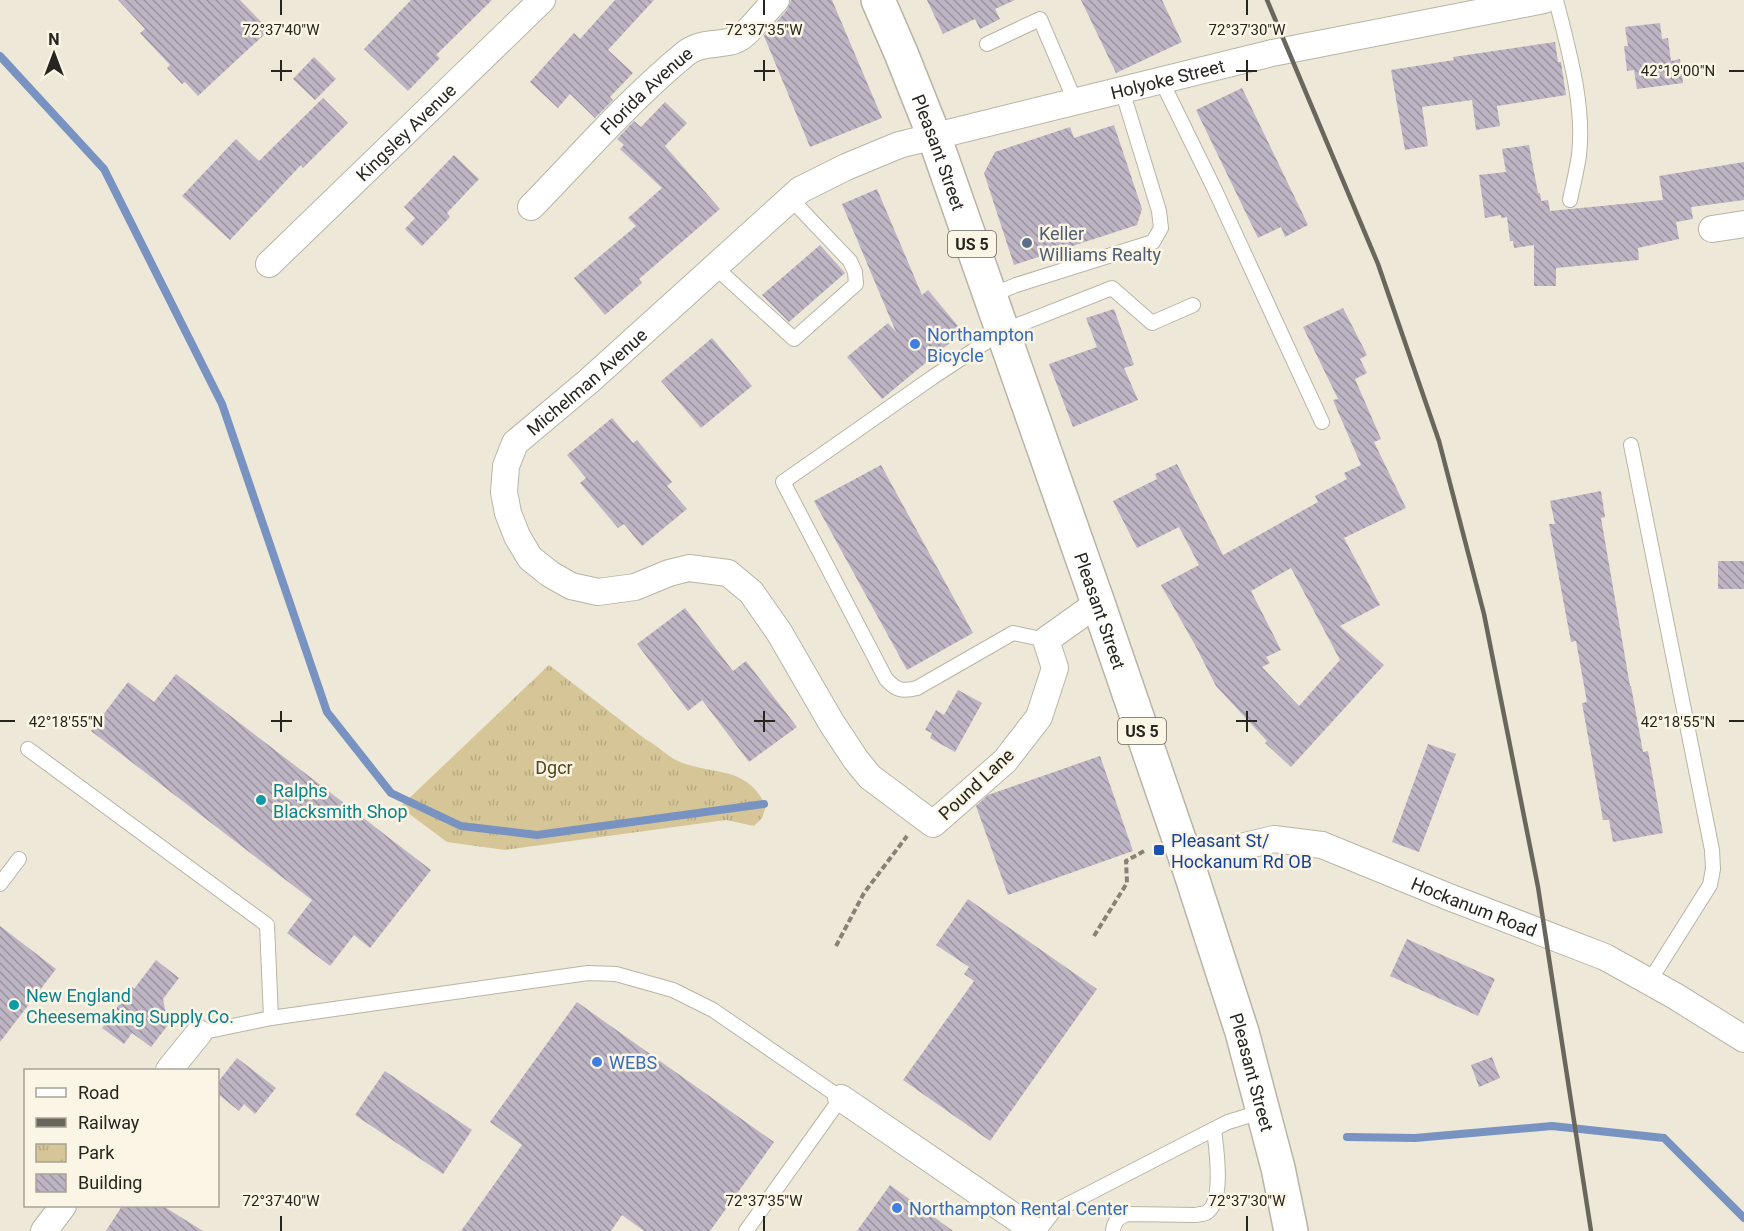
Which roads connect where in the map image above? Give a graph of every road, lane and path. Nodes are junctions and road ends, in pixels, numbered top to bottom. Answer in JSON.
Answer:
{"nodes":[{"id":1,"x":542,"y":0,"type":"edge"},
{"id":2,"x":776,"y":0,"type":"edge"},
{"id":3,"x":878,"y":0,"type":"edge"},
{"id":4,"x":1544,"y":0,"type":"edge"},
{"id":5,"x":1556,"y":0,"type":"edge"},
{"id":6,"x":1505,"y":3,"type":"edge"},
{"id":7,"x":987,"y":44,"type":"dead end"},
{"id":8,"x":1161,"y":80,"type":"junction"},
{"id":9,"x":1122,"y":90,"type":"junction"},
{"id":10,"x":1075,"y":101,"type":"junction"},
{"id":11,"x":934,"y":136,"type":"junction"},
{"id":12,"x":790,"y":198,"type":"junction"},
{"id":13,"x":1570,"y":200,"type":"dead end"},
{"id":14,"x":531,"y":207,"type":"dead end"},
{"id":15,"x":1744,"y":224,"type":"edge"},
{"id":16,"x":1712,"y":229,"type":"dead end"},
{"id":17,"x":269,"y":264,"type":"dead end"},
{"id":18,"x":715,"y":267,"type":"junction"},
{"id":19,"x":990,"y":296,"type":"junction"},
{"id":20,"x":1193,"y":305,"type":"dead end"},
{"id":21,"x":1002,"y":332,"type":"junction"},
{"id":22,"x":1322,"y":422,"type":"dead end"},
{"id":23,"x":1631,"y":445,"type":"dead end"},
{"id":24,"x":1098,"y":603,"type":"junction"},
{"id":25,"x":1046,"y":640,"type":"junction"},
{"id":26,"x":28,"y":749,"type":"dead end"},
{"id":27,"x":928,"y":820,"type":"junction"},
{"id":28,"x":1144,"y":851,"type":"dead end"},
{"id":29,"x":19,"y":859,"type":"dead end"},
{"id":30,"x":1186,"y":860,"type":"junction"},
{"id":31,"x":0,"y":884,"type":"edge"},
{"id":32,"x":1094,"y":936,"type":"dead end"},
{"id":33,"x":836,"y":946,"type":"dead end"},
{"id":34,"x":1649,"y":982,"type":"junction"},
{"id":35,"x":271,"y":1018,"type":"junction"},
{"id":36,"x":200,"y":1033,"type":"joint"},
{"id":37,"x":1744,"y":1038,"type":"edge"},
{"id":38,"x":171,"y":1069,"type":"edge"},
{"id":39,"x":840,"y":1098,"type":"junction"},
{"id":40,"x":1264,"y":1111,"type":"junction"},
{"id":41,"x":1214,"y":1129,"type":"junction"},
{"id":42,"x":62,"y":1207,"type":"edge"},
{"id":43,"x":44,"y":1231,"type":"edge"},
{"id":44,"x":746,"y":1231,"type":"edge"},
{"id":45,"x":1037,"y":1231,"type":"edge"},
{"id":46,"x":1113,"y":1231,"type":"edge"},
{"id":47,"x":1291,"y":1231,"type":"edge"}],
"edges":[{"from":1,"to":17,"type":"street","name":"Kingsley Avenue"},
{"from":2,"to":14,"type":"street","name":"Florida Avenue"},
{"from":3,"to":11,"type":"main road","name":"Pleasant Street","number":"US 5"},
{"from":4,"to":6,"type":"street","name":"Holyoke Street"},
{"from":5,"to":13,"type":"lane"},
{"from":6,"to":8,"type":"street","name":"Holyoke Street"},
{"from":7,"to":10,"type":"lane"},
{"from":8,"to":9,"type":"street","name":"Holyoke Street"},
{"from":8,"to":22,"type":"lane"},
{"from":9,"to":10,"type":"street","name":"Holyoke Street"},
{"from":9,"to":19,"type":"lane"},
{"from":10,"to":11,"type":"street","name":"Holyoke Street"},
{"from":11,"to":12,"type":"street","name":"Michelman Avenue"},
{"from":11,"to":19,"type":"main road","name":"Pleasant Street","number":"US 5"},
{"from":12,"to":18,"type":"street","name":"Michelman Avenue"},
{"from":12,"to":18,"type":"lane"},
{"from":15,"to":16,"type":"street"},
{"from":18,"to":27,"type":"street","name":"Michelman Avenue"},
{"from":19,"to":21,"type":"main road","name":"Pleasant Street","number":"US 5"},
{"from":20,"to":21,"type":"lane"},
{"from":21,"to":24,"type":"main road","name":"Pleasant Street","number":"US 5"},
{"from":21,"to":25,"type":"lane"},
{"from":23,"to":34,"type":"lane"},
{"from":24,"to":25,"type":"street"},
{"from":24,"to":30,"type":"main road","name":"Pleasant Street","number":"US 5"},
{"from":25,"to":27,"type":"street","name":"Pound Lane"},
{"from":26,"to":35,"type":"lane"},
{"from":27,"to":33,"type":"path"},
{"from":28,"to":32,"type":"path"},
{"from":29,"to":31,"type":"lane"},
{"from":30,"to":34,"type":"street","name":"Hockanum Road"},
{"from":30,"to":40,"type":"main road","name":"Pleasant Street","number":"US 5"},
{"from":34,"to":37,"type":"street","name":"Hockanum Road"},
{"from":35,"to":36,"type":"lane"},
{"from":35,"to":39,"type":"lane"},
{"from":36,"to":38,"type":"street"},
{"from":39,"to":44,"type":"lane"},
{"from":39,"to":45,"type":"street"},
{"from":40,"to":41,"type":"lane"},
{"from":40,"to":47,"type":"main road","name":"Pleasant Street","number":"US 5"},
{"from":41,"to":45,"type":"lane"},
{"from":41,"to":46,"type":"lane"},
{"from":42,"to":43,"type":"street"}]}
